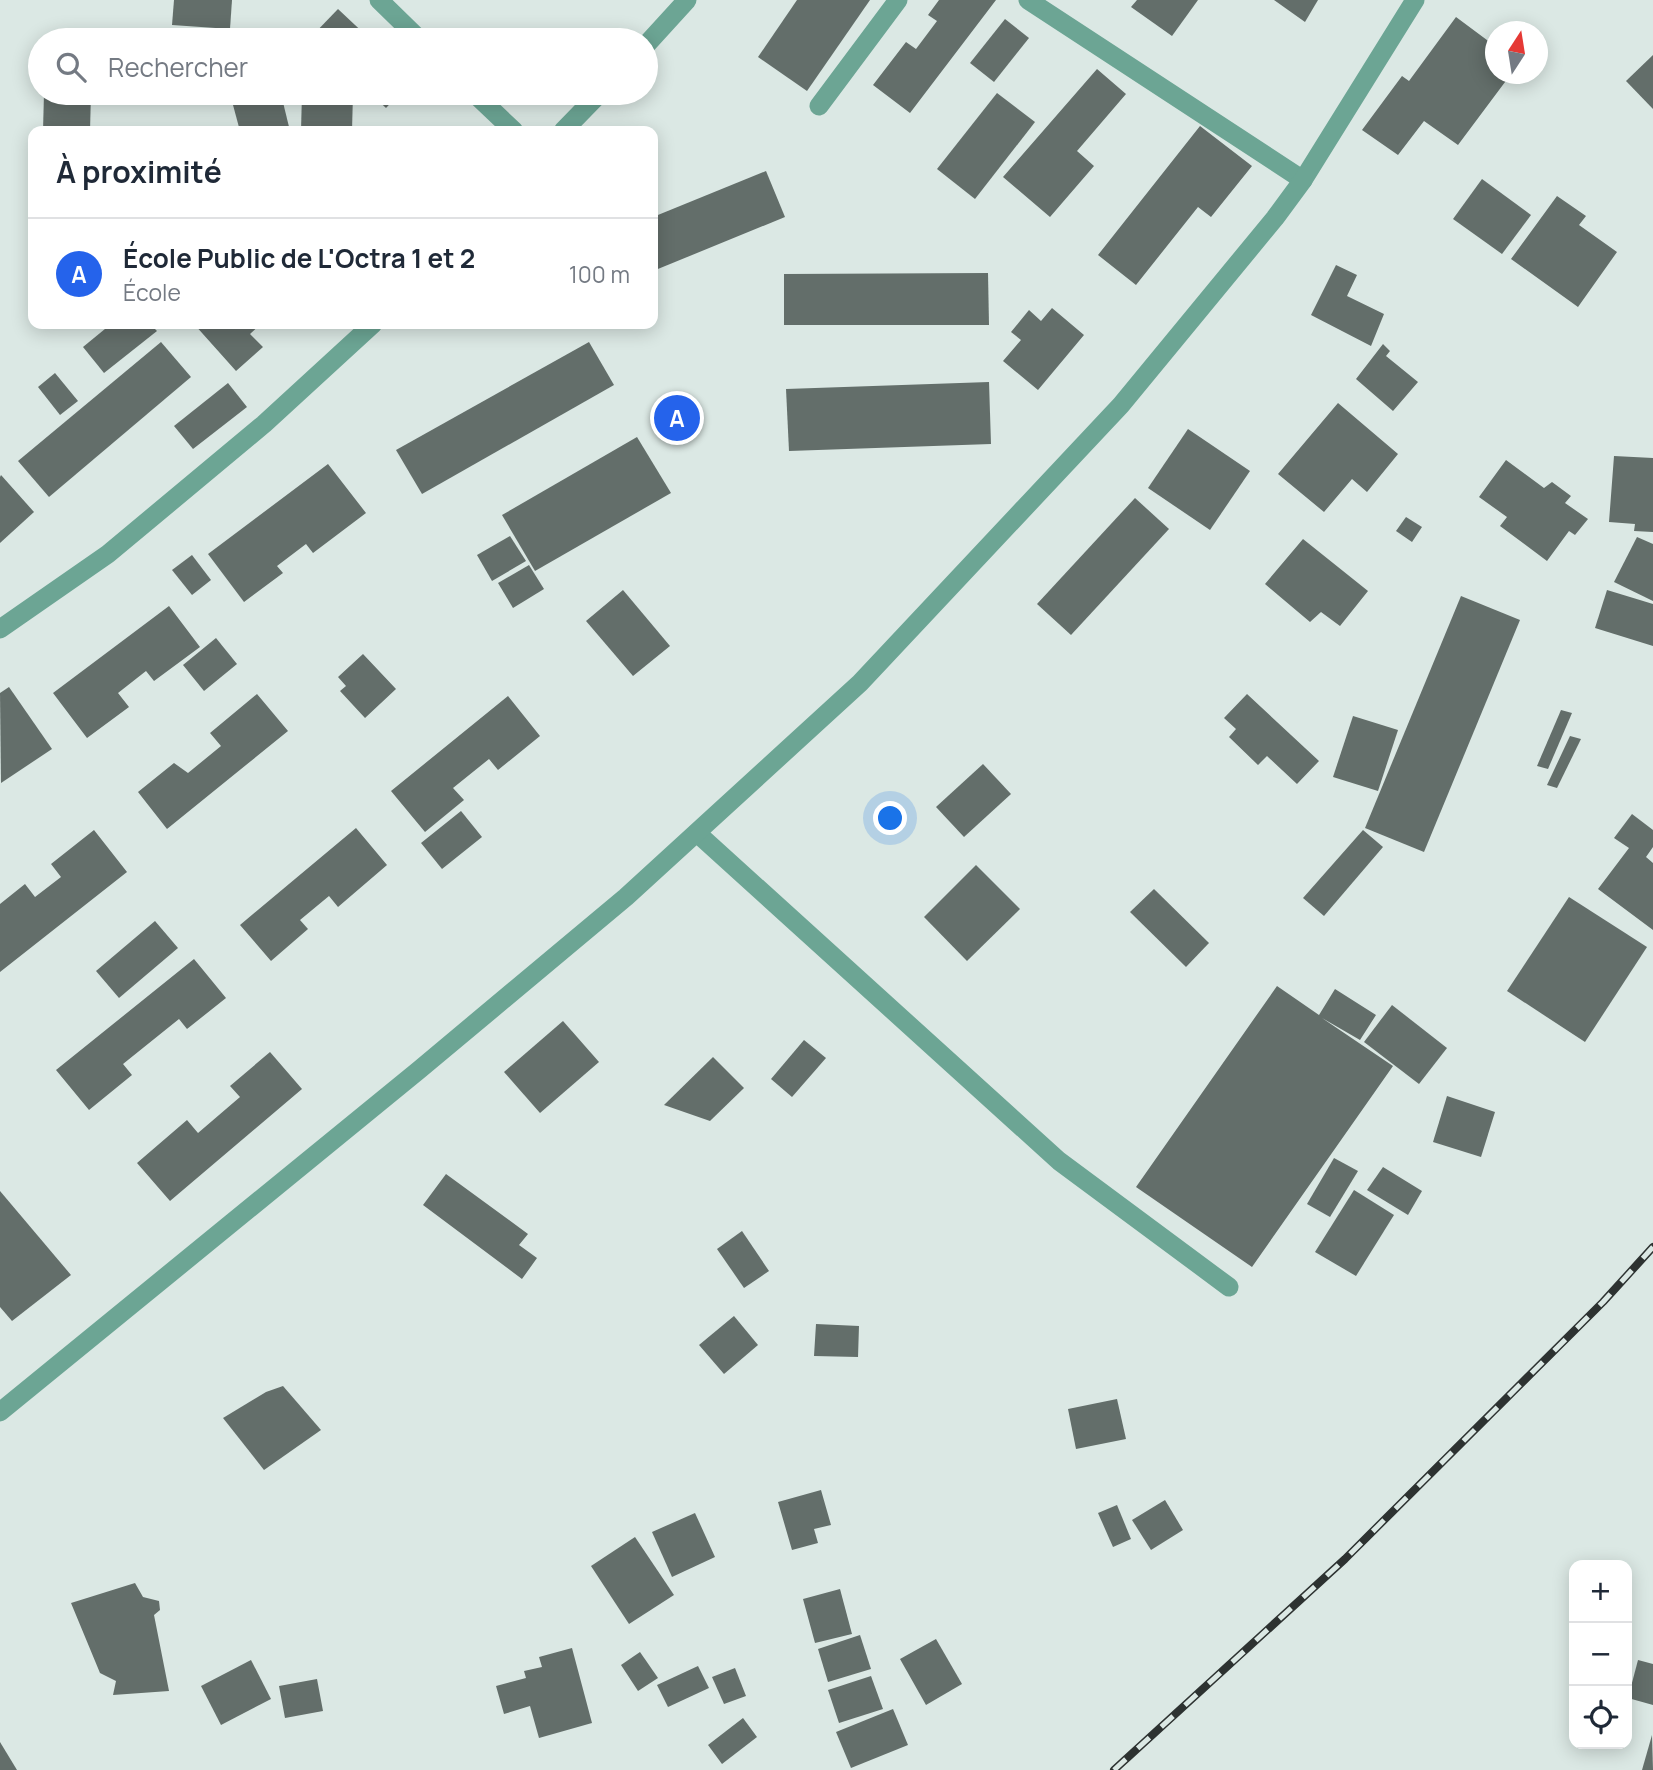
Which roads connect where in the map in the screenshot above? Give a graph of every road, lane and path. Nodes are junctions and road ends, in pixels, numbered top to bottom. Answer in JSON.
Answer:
{"nodes":[{"id":1,"x":379,"y":0,"type":"edge"},
{"id":2,"x":687,"y":0,"type":"edge"},
{"id":3,"x":898,"y":0,"type":"edge"},
{"id":4,"x":1028,"y":0,"type":"edge"},
{"id":5,"x":1415,"y":0,"type":"edge"},
{"id":6,"x":408,"y":28,"type":"edge"},
{"id":7,"x":658,"y":32,"type":"edge"},
{"id":8,"x":487,"y":105,"type":"edge"},
{"id":9,"x":588,"y":105,"type":"edge"},
{"id":10,"x":819,"y":106,"type":"dead end"},
{"id":11,"x":509,"y":126,"type":"edge"},
{"id":12,"x":568,"y":126,"type":"edge"},
{"id":13,"x":1303,"y":180,"type":"junction"},
{"id":14,"x":368,"y":329,"type":"edge"},
{"id":15,"x":0,"y":629,"type":"edge"},
{"id":16,"x":697,"y":833,"type":"junction"},
{"id":17,"x":1229,"y":1287,"type":"dead end"},
{"id":18,"x":0,"y":1412,"type":"edge"}],
"edges":[{"from":1,"to":6,"type":"street"},
{"from":2,"to":7,"type":"street"},
{"from":3,"to":10,"type":"street"},
{"from":4,"to":13,"type":"street"},
{"from":5,"to":13,"type":"street"},
{"from":8,"to":11,"type":"street"},
{"from":9,"to":12,"type":"street"},
{"from":13,"to":16,"type":"street"},
{"from":14,"to":15,"type":"street"},
{"from":16,"to":17,"type":"street"},
{"from":16,"to":18,"type":"street"}]}
